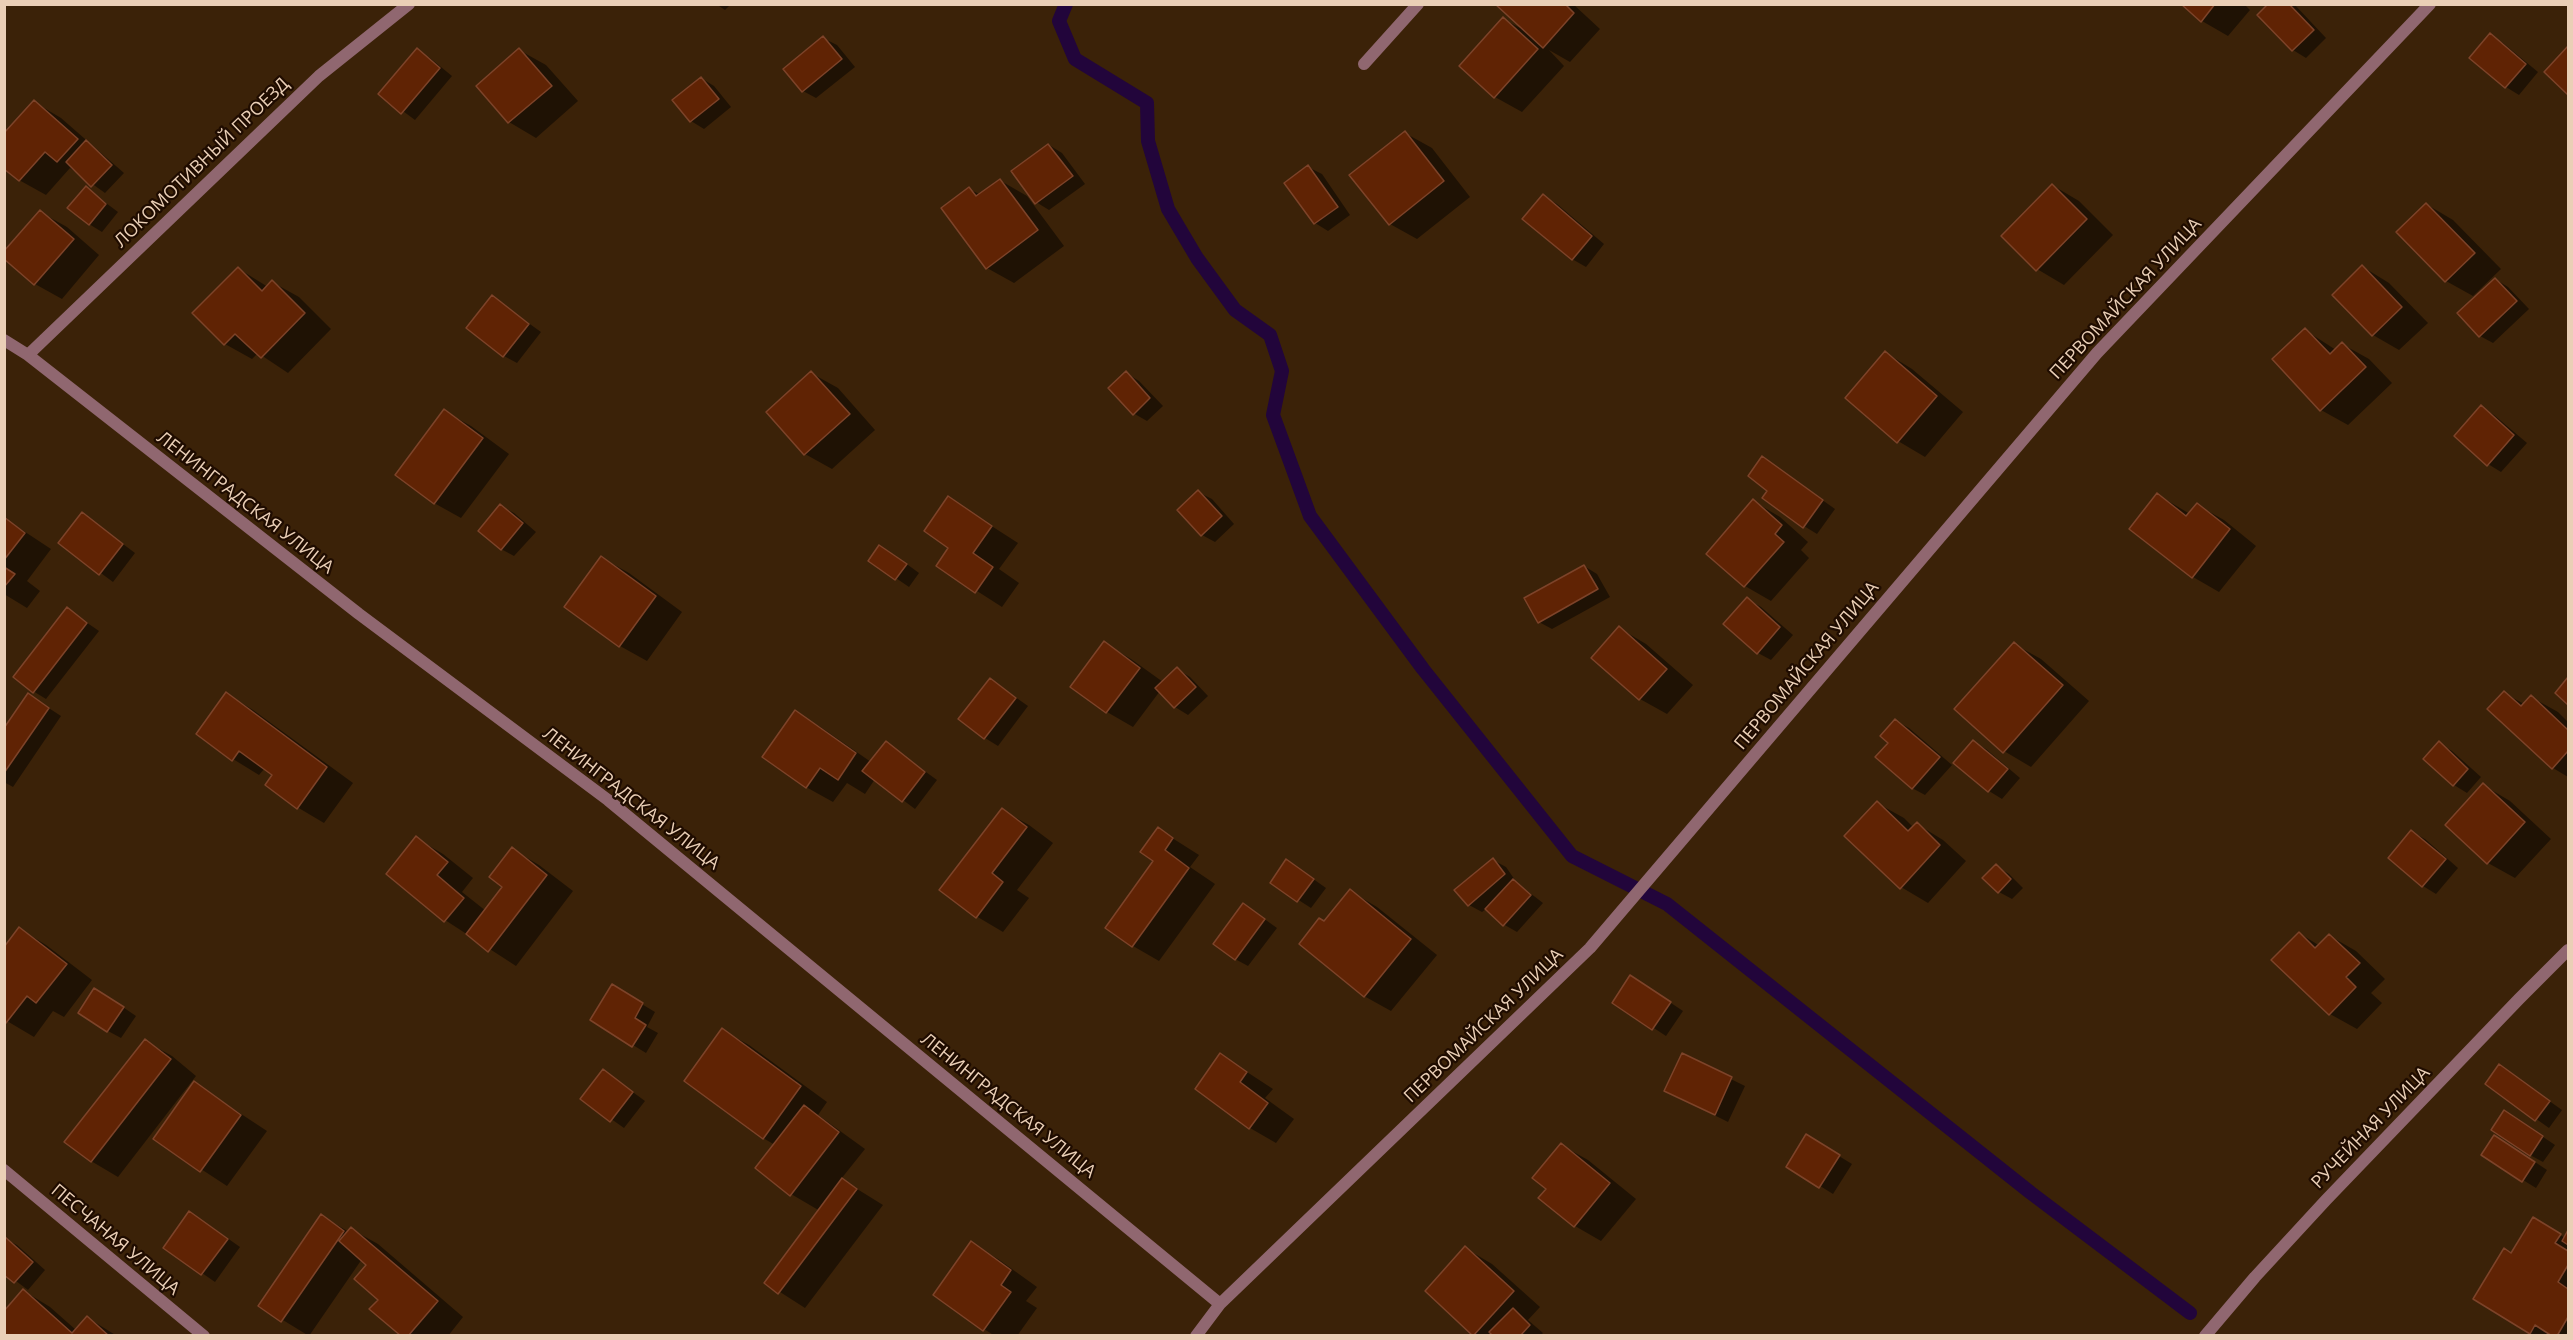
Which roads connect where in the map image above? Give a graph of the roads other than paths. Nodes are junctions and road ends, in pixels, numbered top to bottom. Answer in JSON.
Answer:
{"nodes":[{"id":1,"x":408,"y":4,"type":"edge"},
{"id":2,"x":1418,"y":4,"type":"edge"},
{"id":3,"x":2430,"y":4,"type":"edge"},
{"id":4,"x":1364,"y":64,"type":"dead end"},
{"id":5,"x":4,"y":340,"type":"edge"},
{"id":6,"x":28,"y":355,"type":"junction"},
{"id":7,"x":2568,"y":950,"type":"edge"},
{"id":8,"x":4,"y":1170,"type":"edge"},
{"id":9,"x":1221,"y":1305,"type":"junction"},
{"id":10,"x":204,"y":1335,"type":"edge"},
{"id":11,"x":1196,"y":1335,"type":"edge"},
{"id":12,"x":2205,"y":1335,"type":"edge"}],
"edges":[{"from":1,"to":6,"type":"street","name":"ЛОКОМОТИВНЫЙ ПРОЕЗД"},
{"from":2,"to":4,"type":"street"},
{"from":3,"to":9,"type":"street","name":"ПЕРВОМАЙСКАЯ УЛИЦА"},
{"from":5,"to":6,"type":"street","name":"ЛЕНИНГРАДСКАЯ УЛИЦА"},
{"from":6,"to":9,"type":"street","name":"ЛЕНИНГРАДСКАЯ УЛИЦА"},
{"from":7,"to":12,"type":"street","name":"РУЧЕЙНАЯ УЛИЦА"},
{"from":8,"to":10,"type":"street","name":"ПЕСЧАНАЯ УЛИЦА"},
{"from":9,"to":11,"type":"street","name":"ПЕРВОМАЙСКАЯ УЛИЦА"}]}
